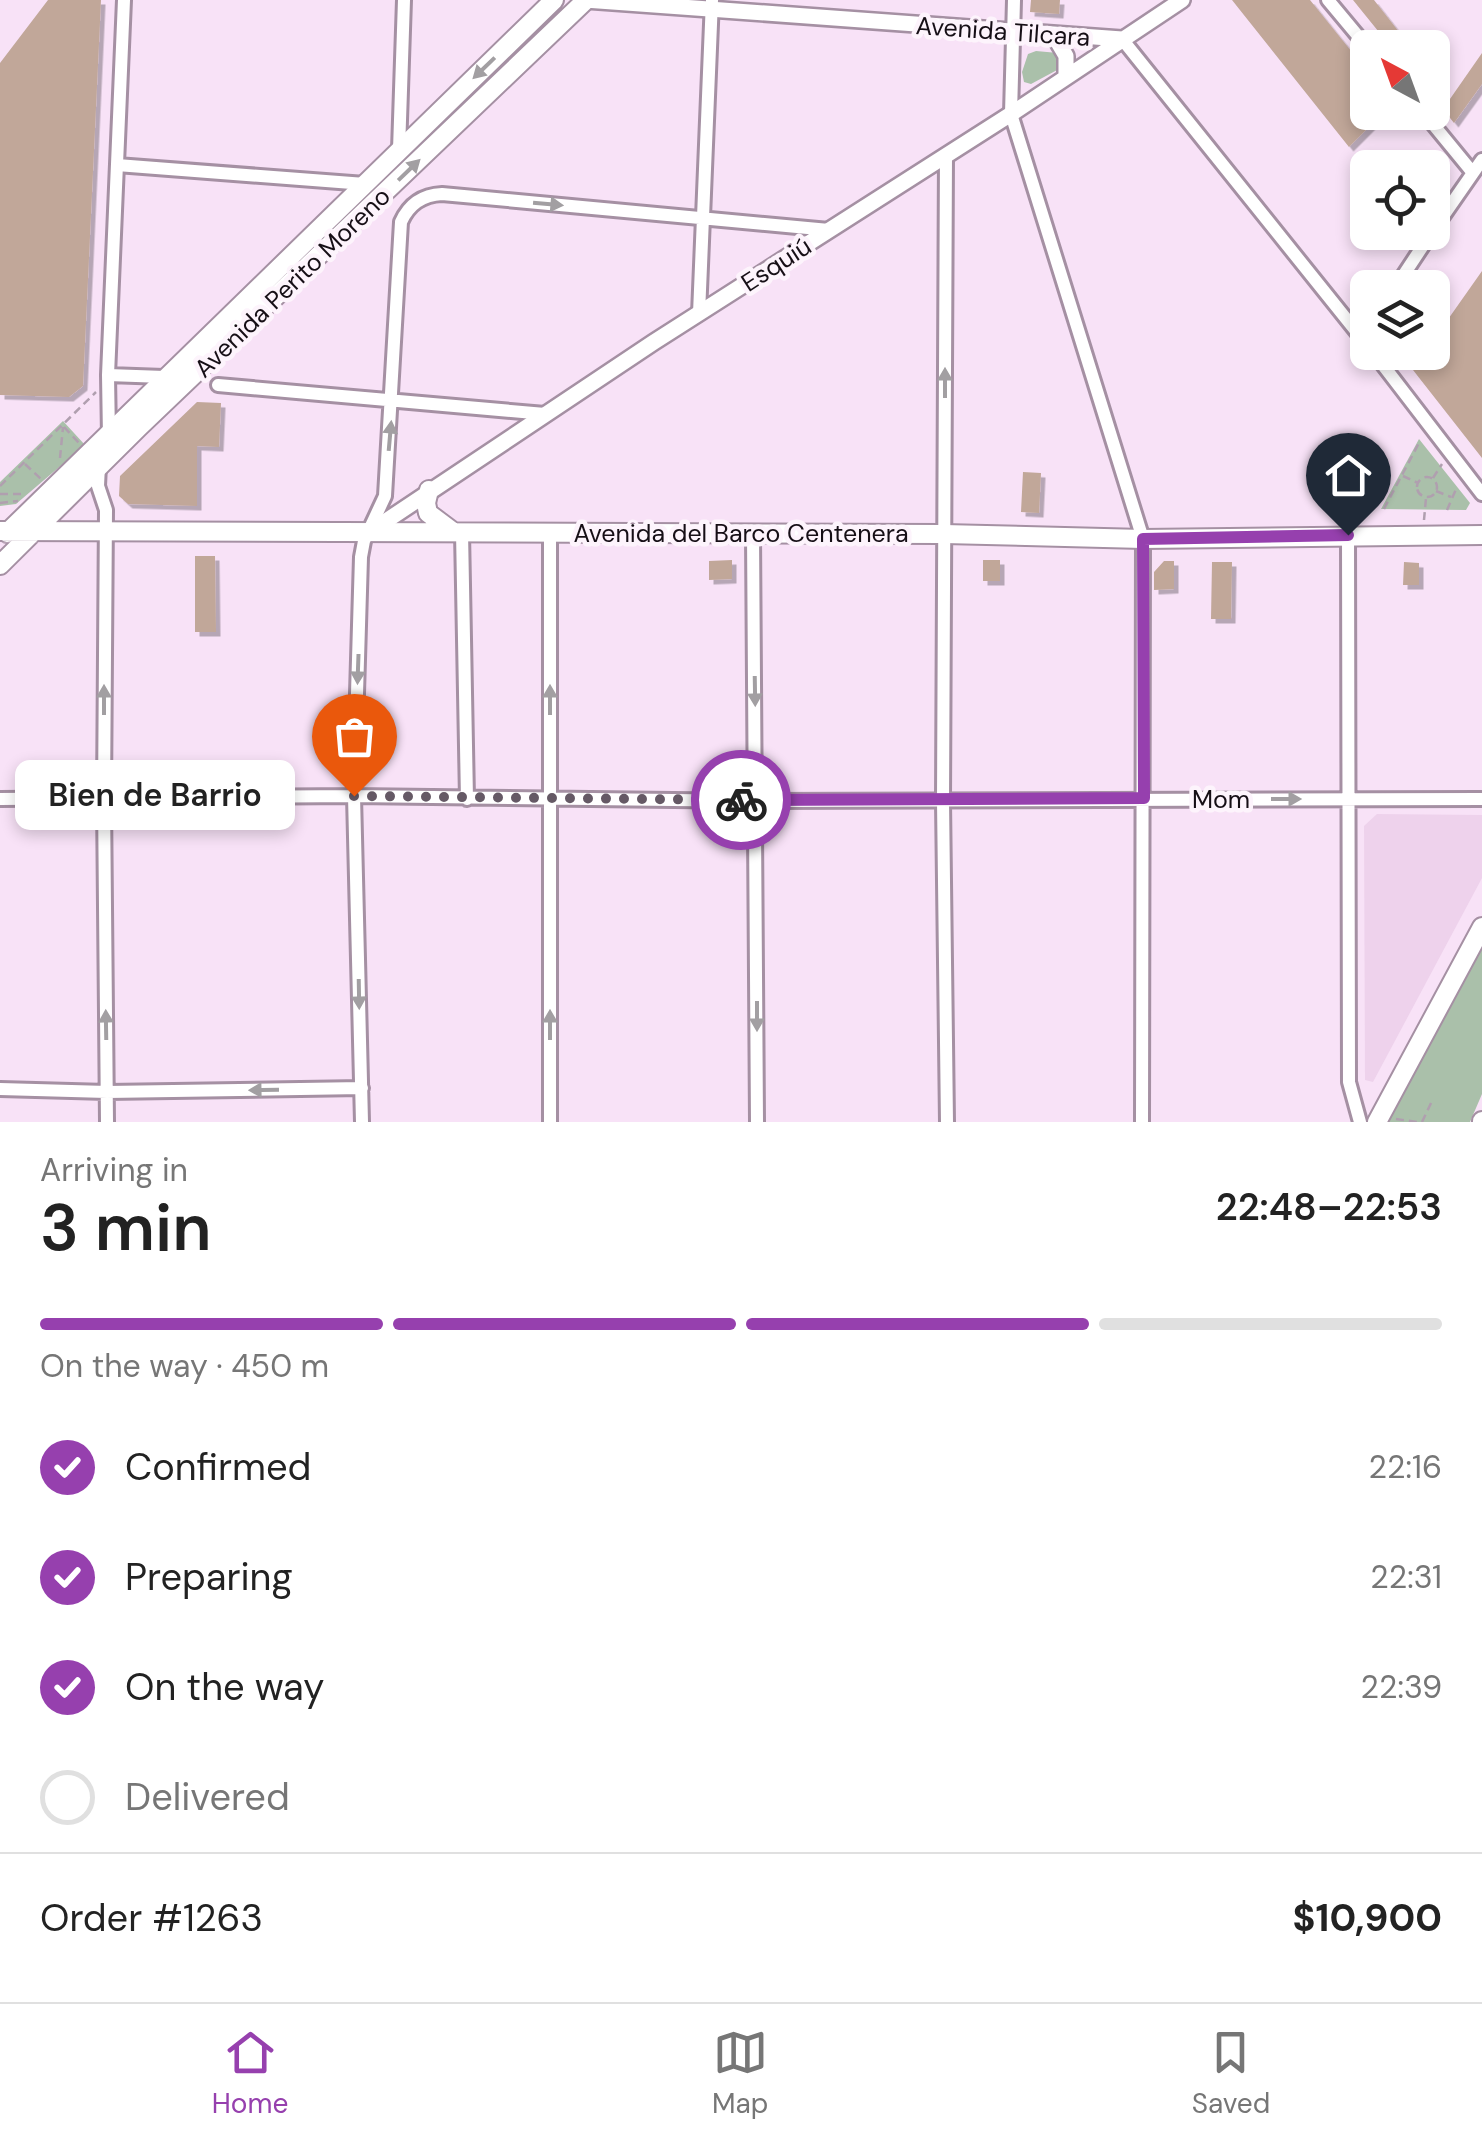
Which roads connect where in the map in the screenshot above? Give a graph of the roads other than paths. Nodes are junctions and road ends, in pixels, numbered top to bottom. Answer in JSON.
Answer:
{"nodes":[{"id":1,"x":124,"y":0,"type":"edge"},
{"id":2,"x":404,"y":0,"type":"edge"},
{"id":3,"x":554,"y":0,"type":"edge"},
{"id":4,"x":585,"y":0,"type":"edge"},
{"id":5,"x":1014,"y":0,"type":"edge"},
{"id":6,"x":1182,"y":0,"type":"edge"},
{"id":7,"x":1328,"y":0,"type":"edge"},
{"id":8,"x":712,"y":6,"type":"edge"},
{"id":9,"x":1353,"y":30,"type":"edge"},
{"id":10,"x":1013,"y":32,"type":"junction"},
{"id":11,"x":1053,"y":34,"type":"junction"},
{"id":12,"x":1122,"y":39,"type":"junction"},
{"id":13,"x":1066,"y":76,"type":"junction"},
{"id":14,"x":1011,"y":114,"type":"junction"},
{"id":15,"x":1437,"y":130,"type":"edge"},
{"id":16,"x":399,"y":150,"type":"junction"},
{"id":17,"x":946,"y":155,"type":"junction"},
{"id":18,"x":1482,"y":160,"type":"edge"},
{"id":19,"x":117,"y":165,"type":"junction"},
{"id":20,"x":1473,"y":173,"type":"junction"},
{"id":21,"x":365,"y":184,"type":"junction"},
{"id":22,"x":1450,"y":206,"type":"edge"},
{"id":23,"x":704,"y":219,"type":"junction"},
{"id":24,"x":830,"y":230,"type":"junction"},
{"id":25,"x":698,"y":314,"type":"junction"},
{"id":26,"x":1350,"y":319,"type":"edge"},
{"id":27,"x":1386,"y":370,"type":"edge"},
{"id":28,"x":108,"y":374,"type":"junction"},
{"id":29,"x":164,"y":377,"type":"junction"},
{"id":30,"x":218,"y":385,"type":"dead end"},
{"id":31,"x":393,"y":399,"type":"junction"},
{"id":32,"x":545,"y":414,"type":"junction"},
{"id":33,"x":110,"y":436,"type":"junction"},
{"id":34,"x":98,"y":468,"type":"junction"},
{"id":35,"x":429,"y":490,"type":"junction"},
{"id":36,"x":1482,"y":494,"type":"edge"},
{"id":37,"x":36,"y":530,"type":"junction"},
{"id":38,"x":104,"y":530,"type":"junction"},
{"id":39,"x":371,"y":531,"type":"junction"},
{"id":40,"x":457,"y":532,"type":"junction"},
{"id":41,"x":550,"y":532,"type":"junction"},
{"id":42,"x":3,"y":534,"type":"edge"},
{"id":43,"x":753,"y":534,"type":"junction"},
{"id":44,"x":944,"y":534,"type":"junction"},
{"id":45,"x":1482,"y":534,"type":"edge"},
{"id":46,"x":1348,"y":535,"type":"junction"},
{"id":47,"x":1143,"y":539,"type":"junction"},
{"id":48,"x":0,"y":565,"type":"edge"},
{"id":49,"x":354,"y":796,"type":"junction"},
{"id":50,"x":104,"y":798,"type":"junction"},
{"id":51,"x":1144,"y":798,"type":"junction"},
{"id":52,"x":1350,"y":798,"type":"junction"},
{"id":53,"x":0,"y":799,"type":"edge"},
{"id":54,"x":467,"y":799,"type":"junction"},
{"id":55,"x":1482,"y":799,"type":"edge"},
{"id":56,"x":550,"y":800,"type":"junction"},
{"id":57,"x":756,"y":800,"type":"junction"},
{"id":58,"x":943,"y":801,"type":"junction"},
{"id":59,"x":1482,"y":926,"type":"edge"},
{"id":60,"x":362,"y":1088,"type":"junction"},
{"id":61,"x":0,"y":1089,"type":"edge"},
{"id":62,"x":107,"y":1092,"type":"junction"},
{"id":63,"x":1379,"y":1119,"type":"edge"},
{"id":64,"x":107,"y":1122,"type":"edge"},
{"id":65,"x":362,"y":1122,"type":"edge"},
{"id":66,"x":550,"y":1122,"type":"edge"},
{"id":67,"x":757,"y":1122,"type":"edge"},
{"id":68,"x":947,"y":1122,"type":"edge"},
{"id":69,"x":1142,"y":1122,"type":"edge"},
{"id":70,"x":1360,"y":1122,"type":"edge"}],
"edges":[{"from":1,"to":19,"type":"street"},
{"from":2,"to":16,"type":"street"},
{"from":3,"to":16,"type":"main road","name":"Avenida Perito Moreno","one_way":true},
{"from":4,"to":8,"type":"street","name":"Avenida Tilcara"},
{"from":34,"to":4,"type":"main road","name":"Avenida Perito Moreno","one_way":true},
{"from":5,"to":10,"type":"street"},
{"from":6,"to":12,"type":"street","name":"Esquiú"},
{"from":7,"to":9,"type":"street"},
{"from":8,"to":10,"type":"street","name":"Avenida Tilcara"},
{"from":8,"to":23,"type":"street"},
{"from":10,"to":11,"type":"street","name":"Avenida Tilcara"},
{"from":10,"to":14,"type":"street"},
{"from":11,"to":12,"type":"street","name":"Avenida Tilcara"},
{"from":11,"to":13,"type":"street"},
{"from":12,"to":13,"type":"street","name":"Esquiú"},
{"from":12,"to":26,"type":"street"},
{"from":13,"to":14,"type":"street","name":"Esquiú"},
{"from":14,"to":17,"type":"street","name":"Esquiú"},
{"from":14,"to":47,"type":"street"},
{"from":15,"to":20,"type":"street"},
{"from":16,"to":21,"type":"main road","name":"Avenida Perito Moreno"},
{"from":17,"to":24,"type":"street","name":"Esquiú"},
{"from":44,"to":17,"type":"street","one_way":true},
{"from":18,"to":20,"type":"street"},
{"from":19,"to":21,"type":"street"},
{"from":19,"to":28,"type":"street"},
{"from":20,"to":22,"type":"street"},
{"from":21,"to":29,"type":"main road","name":"Avenida Perito Moreno"},
{"from":23,"to":24,"type":"street"},
{"from":23,"to":25,"type":"street"},
{"from":31,"to":23,"type":"street","one_way":true},
{"from":24,"to":25,"type":"street","name":"Esquiú"},
{"from":25,"to":32,"type":"street","name":"Esquiú"},
{"from":27,"to":36,"type":"street"},
{"from":28,"to":29,"type":"street"},
{"from":28,"to":33,"type":"street"},
{"from":29,"to":33,"type":"main road","name":"Avenida Perito Moreno"},
{"from":30,"to":31,"type":"street"},
{"from":31,"to":32,"type":"street"},
{"from":39,"to":31,"type":"street","one_way":true},
{"from":32,"to":35,"type":"street","name":"Esquiú"},
{"from":33,"to":34,"type":"street"},
{"from":33,"to":42,"type":"main road","name":"Avenida Perito Moreno"},
{"from":34,"to":37,"type":"main road","name":"Avenida Perito Moreno"},
{"from":34,"to":38,"type":"street"},
{"from":35,"to":39,"type":"street","name":"Esquiú"},
{"from":35,"to":40,"type":"main road"},
{"from":37,"to":38,"type":"main road","name":"Avenida del Barco Centenera"},
{"from":37,"to":42,"type":"main road","name":"Avenida del Barco Centenera"},
{"from":37,"to":48,"type":"main road","name":"Avenida Perito Moreno"},
{"from":38,"to":39,"type":"main road","name":"Avenida del Barco Centenera"},
{"from":50,"to":38,"type":"street","one_way":true},
{"from":39,"to":40,"type":"main road","name":"Avenida del Barco Centenera"},
{"from":39,"to":49,"type":"street","one_way":true},
{"from":40,"to":41,"type":"main road","name":"Avenida del Barco Centenera"},
{"from":40,"to":54,"type":"street"},
{"from":41,"to":43,"type":"main road","name":"Avenida del Barco Centenera"},
{"from":56,"to":41,"type":"street","one_way":true},
{"from":43,"to":44,"type":"main road","name":"Avenida del Barco Centenera"},
{"from":43,"to":57,"type":"street","one_way":true},
{"from":44,"to":47,"type":"main road","name":"Avenida del Barco Centenera"},
{"from":44,"to":58,"type":"street"},
{"from":45,"to":46,"type":"main road","name":"Avenida del Barco Centenera"},
{"from":46,"to":47,"type":"main road","name":"Avenida del Barco Centenera"},
{"from":46,"to":52,"type":"street"},
{"from":47,"to":51,"type":"street"},
{"from":49,"to":50,"type":"street","name":"Mom"},
{"from":49,"to":54,"type":"street","name":"Mom"},
{"from":49,"to":60,"type":"street","one_way":true},
{"from":50,"to":53,"type":"street","name":"Mom"},
{"from":62,"to":50,"type":"street","one_way":true},
{"from":51,"to":52,"type":"street","name":"Mom","one_way":true},
{"from":51,"to":58,"type":"street","name":"Mom"},
{"from":51,"to":69,"type":"street"},
{"from":52,"to":55,"type":"street","name":"Mom"},
{"from":52,"to":70,"type":"street"},
{"from":54,"to":56,"type":"street","name":"Mom"},
{"from":56,"to":57,"type":"street","name":"Mom"},
{"from":66,"to":56,"type":"street","one_way":true},
{"from":57,"to":58,"type":"street","name":"Mom"},
{"from":57,"to":67,"type":"street","one_way":true},
{"from":58,"to":68,"type":"street"},
{"from":59,"to":63,"type":"main road"},
{"from":60,"to":62,"type":"street","one_way":true},
{"from":60,"to":65,"type":"street"},
{"from":61,"to":62,"type":"street"},
{"from":62,"to":64,"type":"street"}]}
